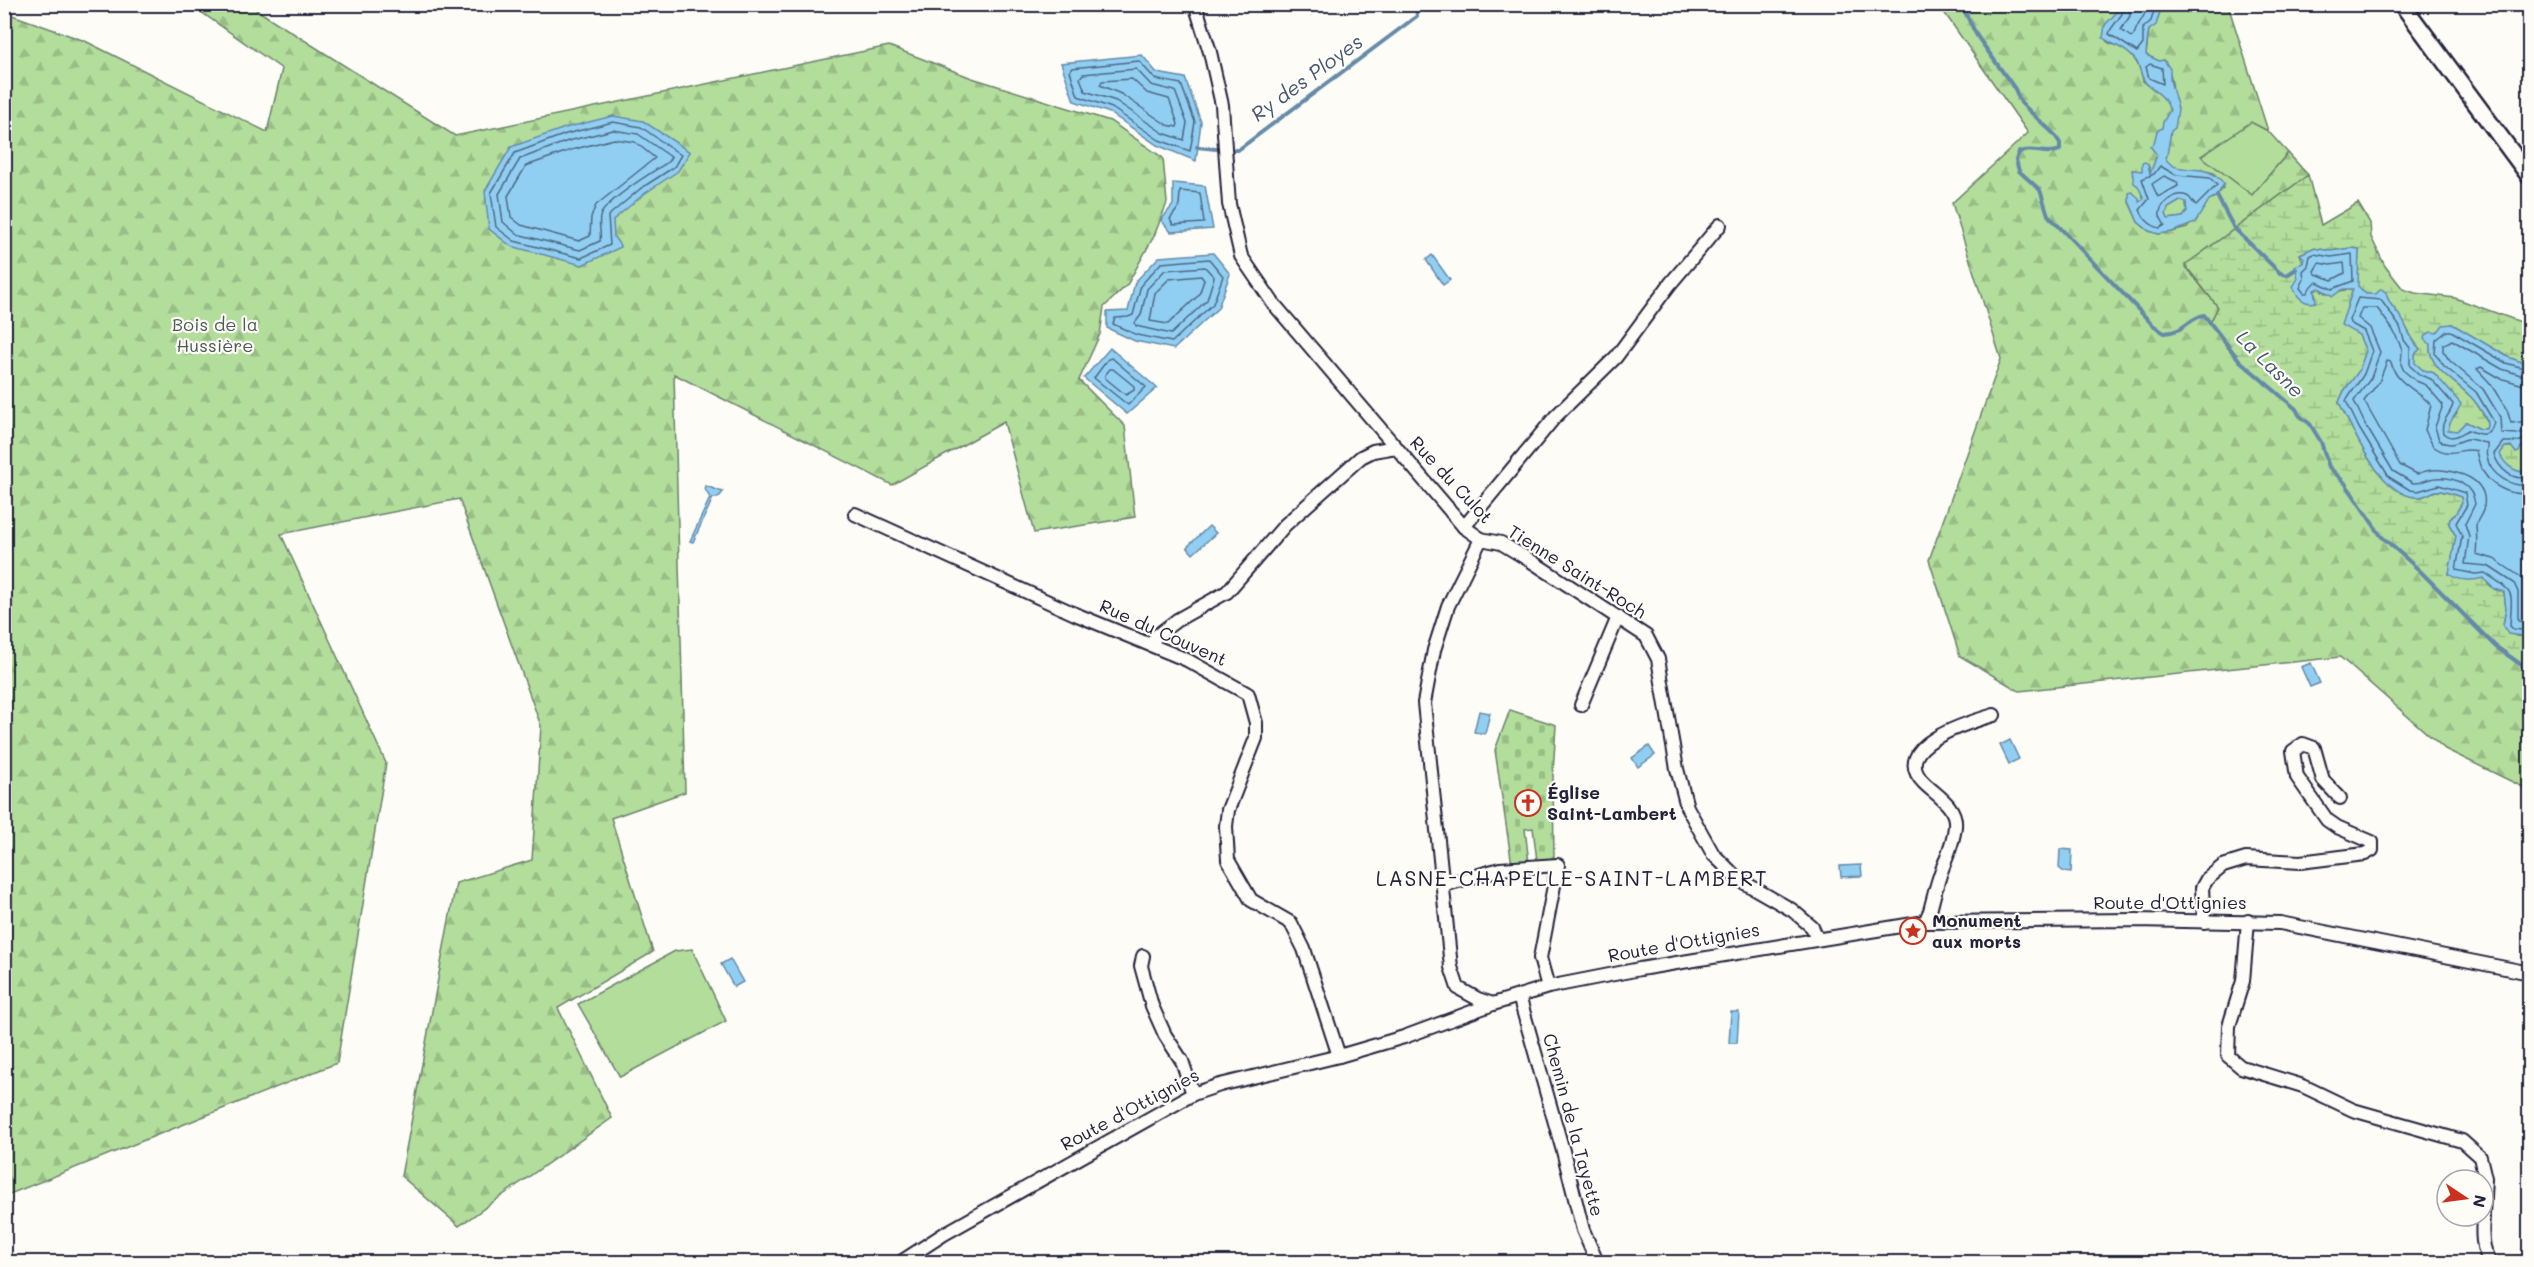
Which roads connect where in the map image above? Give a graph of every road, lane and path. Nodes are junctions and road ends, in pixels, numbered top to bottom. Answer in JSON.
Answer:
{"nodes":[{"id":1,"x":1195,"y":4,"type":"edge"},
{"id":2,"x":2403,"y":4,"type":"edge"},
{"id":3,"x":2529,"y":177,"type":"edge"},
{"id":4,"x":1720,"y":225,"type":"dead end"},
{"id":5,"x":1396,"y":447,"type":"junction"},
{"id":6,"x":855,"y":514,"type":"dead end"},
{"id":7,"x":1464,"y":527,"type":"junction"},
{"id":8,"x":1481,"y":539,"type":"junction"},
{"id":9,"x":1618,"y":618,"type":"junction"},
{"id":10,"x":1151,"y":645,"type":"junction"},
{"id":11,"x":1581,"y":705,"type":"dead end"},
{"id":12,"x":1995,"y":715,"type":"dead end"},
{"id":13,"x":2340,"y":798,"type":"dead end"},
{"id":14,"x":1444,"y":885,"type":"junction"},
{"id":15,"x":2248,"y":921,"type":"junction"},
{"id":16,"x":1925,"y":922,"type":"junction"},
{"id":17,"x":2204,"y":922,"type":"junction"},
{"id":18,"x":1817,"y":938,"type":"junction"},
{"id":19,"x":1143,"y":956,"type":"dead end"},
{"id":20,"x":2529,"y":973,"type":"edge"},
{"id":21,"x":1548,"y":987,"type":"junction"},
{"id":22,"x":1458,"y":988,"type":"junction"},
{"id":23,"x":1519,"y":996,"type":"junction"},
{"id":24,"x":1493,"y":1004,"type":"junction"},
{"id":25,"x":1462,"y":1016,"type":"junction"},
{"id":26,"x":1339,"y":1056,"type":"junction"},
{"id":27,"x":1193,"y":1094,"type":"junction"},
{"id":28,"x":2483,"y":1168,"type":"edge"},
{"id":29,"x":2482,"y":1228,"type":"edge"},
{"id":30,"x":901,"y":1263,"type":"edge"},
{"id":31,"x":1597,"y":1263,"type":"edge"},
{"id":32,"x":2491,"y":1263,"type":"edge"}],
"edges":[{"from":1,"to":5,"type":"street","name":"Rue du Culot"},
{"from":2,"to":3,"type":"street"},
{"from":4,"to":7,"type":"street"},
{"from":5,"to":7,"type":"street","name":"Rue du Culot"},
{"from":5,"to":10,"type":"street"},
{"from":6,"to":10,"type":"street","name":"Rue du Couvent"},
{"from":7,"to":8,"type":"street","name":"Rue du Culot"},
{"from":8,"to":9,"type":"street","name":"Tienne Saint-Roch"},
{"from":8,"to":14,"type":"street","name":"Rue du Culot"},
{"from":9,"to":11,"type":"street"},
{"from":9,"to":18,"type":"street","name":"Tienne Saint-Roch"},
{"from":10,"to":26,"type":"street","name":"Rue du Couvent"},
{"from":12,"to":16,"type":"street"},
{"from":13,"to":17,"type":"street"},
{"from":14,"to":21,"type":"street"},
{"from":14,"to":22,"type":"street","name":"Rue du Culot"},
{"from":15,"to":17,"type":"street","name":"Route d'Ottignies"},
{"from":15,"to":20,"type":"street","name":"Route d'Ottignies"},
{"from":15,"to":28,"type":"street"},
{"from":16,"to":17,"type":"street","name":"Route d'Ottignies"},
{"from":16,"to":18,"type":"street","name":"Route d'Ottignies"},
{"from":18,"to":21,"type":"street","name":"Route d'Ottignies"},
{"from":19,"to":27,"type":"street"},
{"from":21,"to":23,"type":"street","name":"Route d'Ottignies"},
{"from":22,"to":24,"type":"street"},
{"from":22,"to":25,"type":"street","name":"Rue du Culot"},
{"from":23,"to":24,"type":"street","name":"Route d'Ottignies"},
{"from":23,"to":31,"type":"street","name":"Chemin de la Tayette"},
{"from":24,"to":25,"type":"street","name":"Route d'Ottignies"},
{"from":25,"to":26,"type":"street","name":"Route d'Ottignies"},
{"from":26,"to":27,"type":"street","name":"Route d'Ottignies"},
{"from":27,"to":30,"type":"street","name":"Route d'Ottignies"},
{"from":29,"to":32,"type":"street"}]}
